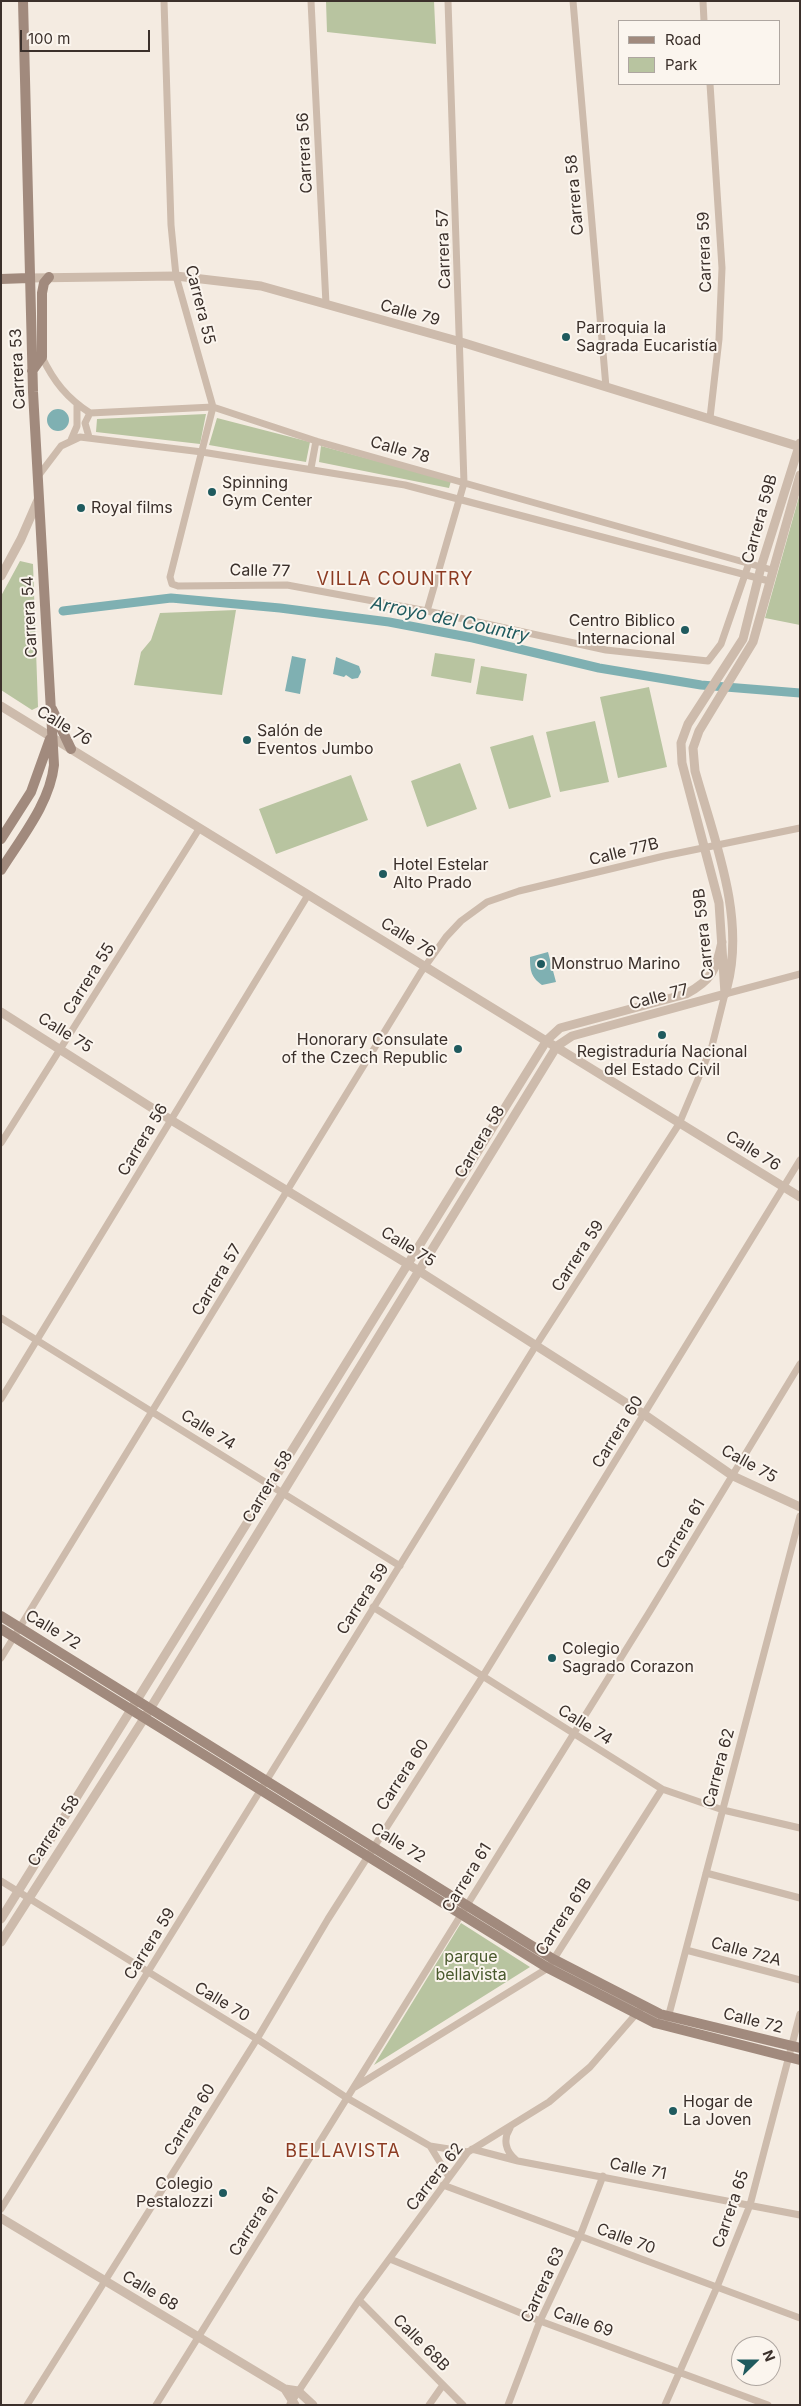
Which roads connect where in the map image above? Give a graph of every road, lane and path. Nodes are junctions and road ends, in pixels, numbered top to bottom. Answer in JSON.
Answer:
{"nodes":[{"id":1,"x":23,"y":1,"type":"edge"},
{"id":2,"x":164,"y":1,"type":"edge"},
{"id":3,"x":311,"y":1,"type":"edge"},
{"id":4,"x":448,"y":1,"type":"edge"},
{"id":5,"x":573,"y":1,"type":"edge"},
{"id":6,"x":702,"y":1,"type":"edge"},
{"id":7,"x":704,"y":20,"type":"edge"},
{"id":8,"x":710,"y":85,"type":"edge"},
{"id":9,"x":176,"y":276,"type":"junction"},
{"id":10,"x":49,"y":277,"type":"junction"},
{"id":11,"x":29,"y":278,"type":"junction"},
{"id":12,"x":1,"y":279,"type":"edge"},
{"id":13,"x":326,"y":304,"type":"junction"},
{"id":14,"x":31,"y":339,"type":"junction"},
{"id":15,"x":461,"y":342,"type":"junction"},
{"id":16,"x":42,"y":357,"type":"junction"},
{"id":17,"x":32,"y":371,"type":"junction"},
{"id":18,"x":606,"y":387,"type":"junction"},
{"id":19,"x":77,"y":405,"type":"junction"},
{"id":20,"x":213,"y":407,"type":"junction"},
{"id":21,"x":90,"y":413,"type":"junction"},
{"id":22,"x":710,"y":418,"type":"junction"},
{"id":23,"x":89,"y":437,"type":"junction"},
{"id":24,"x":71,"y":440,"type":"junction"},
{"id":25,"x":316,"y":441,"type":"junction"},
{"id":26,"x":799,"y":445,"type":"edge"},
{"id":27,"x":202,"y":452,"type":"junction"},
{"id":28,"x":311,"y":468,"type":"junction"},
{"id":29,"x":800,"y":474,"type":"edge"},
{"id":30,"x":39,"y":475,"type":"junction"},
{"id":31,"x":464,"y":483,"type":"junction"},
{"id":32,"x":40,"y":497,"type":"junction"},
{"id":33,"x":460,"y":498,"type":"junction"},
{"id":34,"x":749,"y":564,"type":"junction"},
{"id":35,"x":761,"y":567,"type":"junction"},
{"id":36,"x":772,"y":570,"type":"junction"},
{"id":37,"x":746,"y":574,"type":"junction"},
{"id":38,"x":1,"y":576,"type":"edge"},
{"id":39,"x":170,"y":578,"type":"joint"},
{"id":40,"x":758,"y":578,"type":"junction"},
{"id":41,"x":769,"y":581,"type":"junction"},
{"id":42,"x":428,"y":611,"type":"junction"},
{"id":43,"x":50,"y":701,"type":"junction"},
{"id":44,"x":1,"y":706,"type":"edge"},
{"id":45,"x":51,"y":736,"type":"junction"},
{"id":46,"x":72,"y":749,"type":"junction"},
{"id":47,"x":800,"y":828,"type":"edge"},
{"id":48,"x":199,"y":829,"type":"junction"},
{"id":49,"x":1,"y":839,"type":"edge"},
{"id":50,"x":715,"y":844,"type":"junction"},
{"id":51,"x":706,"y":846,"type":"junction"},
{"id":52,"x":1,"y":870,"type":"edge"},
{"id":53,"x":308,"y":895,"type":"junction"},
{"id":54,"x":461,"y":921,"type":"joint"},
{"id":55,"x":722,"y":942,"type":"junction"},
{"id":56,"x":425,"y":966,"type":"junction"},
{"id":57,"x":800,"y":974,"type":"edge"},
{"id":58,"x":725,"y":994,"type":"junction"},
{"id":59,"x":1,"y":1012,"type":"edge"},
{"id":60,"x":547,"y":1040,"type":"junction"},
{"id":61,"x":557,"y":1046,"type":"junction"},
{"id":62,"x":62,"y":1048,"type":"junction"},
{"id":63,"x":172,"y":1120,"type":"junction"},
{"id":64,"x":679,"y":1124,"type":"junction"},
{"id":65,"x":487,"y":1135,"type":"junction"},
{"id":66,"x":498,"y":1141,"type":"junction"},
{"id":67,"x":1,"y":1143,"type":"edge"},
{"id":68,"x":481,"y":1144,"type":"junction"},
{"id":69,"x":493,"y":1150,"type":"junction"},
{"id":70,"x":800,"y":1160,"type":"edge"},
{"id":71,"x":782,"y":1187,"type":"junction"},
{"id":72,"x":288,"y":1190,"type":"junction"},
{"id":73,"x":800,"y":1197,"type":"edge"},
{"id":74,"x":407,"y":1264,"type":"junction"},
{"id":75,"x":419,"y":1271,"type":"junction"},
{"id":76,"x":1,"y":1318,"type":"edge"},
{"id":77,"x":37,"y":1340,"type":"junction"},
{"id":78,"x":535,"y":1347,"type":"junction"},
{"id":79,"x":800,"y":1364,"type":"edge"},
{"id":80,"x":1,"y":1400,"type":"edge"},
{"id":81,"x":153,"y":1412,"type":"junction"},
{"id":82,"x":645,"y":1415,"type":"junction"},
{"id":83,"x":733,"y":1476,"type":"junction"},
{"id":84,"x":271,"y":1486,"type":"junction"},
{"id":85,"x":282,"y":1492,"type":"junction"},
{"id":86,"x":800,"y":1507,"type":"edge"},
{"id":87,"x":800,"y":1516,"type":"edge"},
{"id":88,"x":400,"y":1566,"type":"junction"},
{"id":89,"x":208,"y":1587,"type":"junction"},
{"id":90,"x":220,"y":1595,"type":"junction"},
{"id":91,"x":373,"y":1607,"type":"junction"},
{"id":92,"x":1,"y":1616,"type":"edge"},
{"id":93,"x":1,"y":1629,"type":"edge"},
{"id":94,"x":17,"y":1632,"type":"junction"},
{"id":95,"x":1,"y":1658,"type":"edge"},
{"id":96,"x":483,"y":1676,"type":"junction"},
{"id":97,"x":139,"y":1700,"type":"junction"},
{"id":98,"x":151,"y":1707,"type":"junction"},
{"id":99,"x":133,"y":1709,"type":"junction"},
{"id":100,"x":145,"y":1717,"type":"junction"},
{"id":101,"x":574,"y":1734,"type":"junction"},
{"id":102,"x":267,"y":1779,"type":"junction"},
{"id":103,"x":261,"y":1789,"type":"junction"},
{"id":104,"x":662,"y":1789,"type":"junction"},
{"id":105,"x":723,"y":1810,"type":"junction"},
{"id":106,"x":800,"y":1828,"type":"edge"},
{"id":107,"x":374,"y":1846,"type":"junction"},
{"id":108,"x":368,"y":1855,"type":"junction"},
{"id":109,"x":706,"y":1873,"type":"junction"},
{"id":110,"x":1,"y":1881,"type":"edge"},
{"id":111,"x":18,"y":1891,"type":"junction"},
{"id":112,"x":28,"y":1898,"type":"junction"},
{"id":113,"x":800,"y":1898,"type":"edge"},
{"id":114,"x":467,"y":1904,"type":"junction"},
{"id":115,"x":460,"y":1914,"type":"junction"},
{"id":116,"x":1,"y":1918,"type":"edge"},
{"id":117,"x":1,"y":1942,"type":"edge"},
{"id":118,"x":686,"y":1950,"type":"junction"},
{"id":119,"x":550,"y":1963,"type":"junction"},
{"id":120,"x":148,"y":1973,"type":"junction"},
{"id":121,"x":800,"y":1980,"type":"edge"},
{"id":122,"x":643,"y":2006,"type":"junction"},
{"id":123,"x":636,"y":2014,"type":"junction"},
{"id":124,"x":800,"y":2014,"type":"edge"},
{"id":125,"x":669,"y":2016,"type":"junction"},
{"id":126,"x":666,"y":2027,"type":"junction"},
{"id":127,"x":257,"y":2039,"type":"junction"},
{"id":128,"x":795,"y":2047,"type":"edge"},
{"id":129,"x":788,"y":2057,"type":"junction"},
{"id":130,"x":800,"y":2060,"type":"edge"},
{"id":131,"x":353,"y":2089,"type":"junction"},
{"id":132,"x":347,"y":2098,"type":"junction"},
{"id":133,"x":511,"y":2126,"type":"junction"},
{"id":134,"x":430,"y":2146,"type":"junction"},
{"id":135,"x":470,"y":2150,"type":"junction"},
{"id":136,"x":518,"y":2161,"type":"junction"},
{"id":137,"x":603,"y":2176,"type":"junction"},
{"id":138,"x":449,"y":2177,"type":"junction"},
{"id":139,"x":443,"y":2185,"type":"junction"},
{"id":140,"x":750,"y":2205,"type":"junction"},
{"id":141,"x":1,"y":2209,"type":"edge"},
{"id":142,"x":800,"y":2215,"type":"edge"},
{"id":143,"x":1,"y":2218,"type":"edge"},
{"id":144,"x":580,"y":2236,"type":"junction"},
{"id":145,"x":390,"y":2259,"type":"junction"},
{"id":146,"x":105,"y":2281,"type":"junction"},
{"id":147,"x":717,"y":2287,"type":"junction"},
{"id":148,"x":359,"y":2300,"type":"junction"},
{"id":149,"x":800,"y":2318,"type":"edge"},
{"id":150,"x":540,"y":2321,"type":"junction"},
{"id":151,"x":198,"y":2338,"type":"junction"},
{"id":152,"x":679,"y":2370,"type":"junction"},
{"id":153,"x":443,"y":2385,"type":"junction"},
{"id":154,"x":284,"y":2389,"type":"junction"},
{"id":155,"x":298,"y":2391,"type":"junction"},
{"id":156,"x":292,"y":2404,"type":"edge"},
{"id":157,"x":27,"y":2405,"type":"edge"},
{"id":158,"x":156,"y":2405,"type":"edge"},
{"id":159,"x":313,"y":2405,"type":"edge"},
{"id":160,"x":429,"y":2405,"type":"edge"},
{"id":161,"x":463,"y":2405,"type":"edge"},
{"id":162,"x":508,"y":2405,"type":"edge"},
{"id":163,"x":665,"y":2405,"type":"edge"},
{"id":164,"x":768,"y":2405,"type":"edge"}],
"edges":[{"from":1,"to":11,"type":"main road","name":"Carrera 53"},
{"from":2,"to":9,"type":"street","name":"Carrera 55"},
{"from":3,"to":13,"type":"street","name":"Carrera 56"},
{"from":4,"to":15,"type":"street","name":"Carrera 57"},
{"from":5,"to":18,"type":"street","name":"Carrera 58"},
{"from":6,"to":7,"type":"street"},
{"from":8,"to":22,"type":"street","name":"Carrera 59"},
{"from":9,"to":10,"type":"street","name":"Calle 79"},
{"from":9,"to":13,"type":"street","name":"Calle 79"},
{"from":9,"to":20,"type":"street","name":"Carrera 55"},
{"from":10,"to":11,"type":"street","name":"Calle 79"},
{"from":10,"to":16,"type":"main road"},
{"from":11,"to":12,"type":"main road","name":"Calle 79"},
{"from":11,"to":14,"type":"main road","name":"Carrera 53"},
{"from":13,"to":15,"type":"street","name":"Calle 79"},
{"from":14,"to":16,"type":"main road"},
{"from":14,"to":17,"type":"main road","name":"Carrera 53"},
{"from":15,"to":18,"type":"street","name":"Calle 79"},
{"from":15,"to":31,"type":"street","name":"Carrera 57"},
{"from":16,"to":17,"type":"main road"},
{"from":16,"to":19,"type":"street"},
{"from":17,"to":30,"type":"main road","name":"Carrera 53"},
{"from":18,"to":22,"type":"street","name":"Calle 79"},
{"from":19,"to":21,"type":"street"},
{"from":19,"to":24,"type":"street"},
{"from":20,"to":21,"type":"street","name":"Calle 78"},
{"from":20,"to":25,"type":"street","name":"Calle 78"},
{"from":20,"to":27,"type":"street","name":"Carrera 55"},
{"from":21,"to":23,"type":"street"},
{"from":22,"to":26,"type":"street","name":"Calle 79"},
{"from":23,"to":24,"type":"street","name":"Calle 78"},
{"from":23,"to":27,"type":"street","name":"Calle 78"},
{"from":24,"to":30,"type":"street"},
{"from":25,"to":28,"type":"street"},
{"from":25,"to":31,"type":"street","name":"Calle 78"},
{"from":26,"to":35,"type":"street","name":"Carrera 59B"},
{"from":27,"to":28,"type":"street","name":"Calle 78"},
{"from":27,"to":39,"type":"street","name":"Carrera 55"},
{"from":28,"to":33,"type":"street","name":"Calle 78"},
{"from":29,"to":36,"type":"street","name":"Carrera 59B"},
{"from":30,"to":32,"type":"main road","name":"Carrera 53"},
{"from":31,"to":33,"type":"street","name":"Carrera 57"},
{"from":31,"to":34,"type":"street","name":"Calle 78"},
{"from":32,"to":38,"type":"street","name":"Carrera 53"},
{"from":32,"to":43,"type":"main road","name":"Carrera 54"},
{"from":33,"to":37,"type":"street","name":"Calle 78"},
{"from":33,"to":42,"type":"street","name":"Carrera 57"},
{"from":34,"to":35,"type":"street","name":"Calle 78"},
{"from":34,"to":37,"type":"street"},
{"from":35,"to":36,"type":"street","name":"Calle 78"},
{"from":35,"to":40,"type":"street","name":"Carrera 59B"},
{"from":36,"to":41,"type":"street","name":"Carrera 59B"},
{"from":37,"to":40,"type":"street","name":"Calle 78"},
{"from":37,"to":42,"type":"street","name":"Calle 77"},
{"from":39,"to":42,"type":"street","name":"Calle 77"},
{"from":40,"to":41,"type":"street","name":"Calle 78"},
{"from":40,"to":51,"type":"street","name":"Carrera 59B"},
{"from":41,"to":50,"type":"street","name":"Carrera 59B"},
{"from":43,"to":45,"type":"main road","name":"Carrera 54"},
{"from":43,"to":46,"type":"main road"},
{"from":44,"to":45,"type":"street","name":"Calle 76"},
{"from":45,"to":46,"type":"street","name":"Calle 76"},
{"from":45,"to":49,"type":"main road","name":"Carrera 54"},
{"from":45,"to":52,"type":"main road","name":"Carrera 54"},
{"from":46,"to":48,"type":"street","name":"Calle 76"},
{"from":47,"to":50,"type":"street","name":"Calle 77B"},
{"from":48,"to":53,"type":"street","name":"Calle 76"},
{"from":48,"to":62,"type":"street","name":"Carrera 55"},
{"from":50,"to":51,"type":"street","name":"Calle 77B"},
{"from":50,"to":58,"type":"street","name":"Carrera 59B"},
{"from":51,"to":54,"type":"street","name":"Calle 77B"},
{"from":51,"to":55,"type":"street","name":"Carrera 59B"},
{"from":53,"to":56,"type":"street","name":"Calle 76"},
{"from":53,"to":63,"type":"street","name":"Carrera 56"},
{"from":54,"to":56,"type":"street","name":"Carrera 57"},
{"from":55,"to":58,"type":"street","name":"Carrera 59B"},
{"from":55,"to":60,"type":"street","name":"Calle 77"},
{"from":56,"to":60,"type":"street","name":"Calle 76"},
{"from":56,"to":72,"type":"street","name":"Carrera 57"},
{"from":57,"to":58,"type":"street","name":"Calle 77"},
{"from":58,"to":61,"type":"street","name":"Calle 77"},
{"from":58,"to":64,"type":"street","name":"Carrera 59"},
{"from":59,"to":62,"type":"street","name":"Calle 75"},
{"from":60,"to":61,"type":"street","name":"Calle 76"},
{"from":60,"to":65,"type":"street","name":"Carrera 58"},
{"from":61,"to":64,"type":"street","name":"Calle 76"},
{"from":61,"to":66,"type":"street","name":"Carrera 58"},
{"from":62,"to":63,"type":"street","name":"Calle 75"},
{"from":62,"to":67,"type":"street","name":"Carrera 55"},
{"from":63,"to":72,"type":"street","name":"Calle 75"},
{"from":63,"to":77,"type":"street","name":"Carrera 56"},
{"from":64,"to":71,"type":"street","name":"Calle 76"},
{"from":64,"to":78,"type":"street","name":"Carrera 59"},
{"from":65,"to":66,"type":"street"},
{"from":65,"to":68,"type":"street","name":"Carrera 58"},
{"from":66,"to":69,"type":"street","name":"Carrera 58"},
{"from":68,"to":69,"type":"street"},
{"from":68,"to":74,"type":"street","name":"Carrera 58"},
{"from":69,"to":75,"type":"street","name":"Carrera 58"},
{"from":70,"to":71,"type":"street","name":"Carrera 60"},
{"from":71,"to":73,"type":"street","name":"Calle 76"},
{"from":71,"to":82,"type":"street","name":"Carrera 60"},
{"from":72,"to":74,"type":"street","name":"Calle 75"},
{"from":72,"to":81,"type":"street","name":"Carrera 57"},
{"from":74,"to":75,"type":"street","name":"Calle 75"},
{"from":74,"to":84,"type":"street","name":"Carrera 58"},
{"from":75,"to":78,"type":"street","name":"Calle 75"},
{"from":75,"to":85,"type":"street","name":"Carrera 58"},
{"from":76,"to":77,"type":"street","name":"Calle 74"},
{"from":77,"to":80,"type":"street","name":"Carrera 56"},
{"from":77,"to":81,"type":"street","name":"Calle 74"},
{"from":78,"to":82,"type":"street","name":"Calle 75"},
{"from":78,"to":88,"type":"street","name":"Carrera 59"},
{"from":79,"to":83,"type":"street","name":"Carrera 61"},
{"from":81,"to":84,"type":"street","name":"Calle 74"},
{"from":81,"to":94,"type":"street","name":"Carrera 57"},
{"from":82,"to":83,"type":"street","name":"Calle 75"},
{"from":82,"to":96,"type":"street","name":"Carrera 60"},
{"from":83,"to":86,"type":"street","name":"Calle 75"},
{"from":83,"to":101,"type":"street","name":"Carrera 61"},
{"from":84,"to":85,"type":"street","name":"Calle 74"},
{"from":84,"to":89,"type":"street","name":"Carrera 58"},
{"from":85,"to":88,"type":"street","name":"Calle 74"},
{"from":85,"to":90,"type":"street","name":"Carrera 58"},
{"from":87,"to":105,"type":"street","name":"Carrera 62"},
{"from":88,"to":91,"type":"street","name":"Carrera 59"},
{"from":89,"to":90,"type":"street"},
{"from":89,"to":97,"type":"street","name":"Carrera 58"},
{"from":90,"to":98,"type":"street","name":"Carrera 58"},
{"from":91,"to":96,"type":"street","name":"Calle 74"},
{"from":91,"to":102,"type":"street","name":"Carrera 59"},
{"from":92,"to":94,"type":"main road","name":"Calle 72"},
{"from":93,"to":94,"type":"main road","name":"Calle 72"},
{"from":94,"to":95,"type":"street","name":"Carrera 57"},
{"from":94,"to":97,"type":"main road","name":"Calle 72"},
{"from":94,"to":99,"type":"main road","name":"Calle 72"},
{"from":96,"to":101,"type":"street","name":"Calle 74"},
{"from":96,"to":107,"type":"street","name":"Carrera 60"},
{"from":97,"to":98,"type":"main road","name":"Calle 72"},
{"from":97,"to":99,"type":"street","name":"Carrera 58"},
{"from":98,"to":100,"type":"street","name":"Carrera 58"},
{"from":98,"to":102,"type":"main road","name":"Calle 72"},
{"from":99,"to":100,"type":"main road","name":"Calle 72"},
{"from":99,"to":111,"type":"street","name":"Carrera 58"},
{"from":100,"to":103,"type":"main road","name":"Calle 72"},
{"from":100,"to":112,"type":"street","name":"Carrera 58"},
{"from":101,"to":104,"type":"street","name":"Calle 74"},
{"from":101,"to":114,"type":"street","name":"Carrera 61"},
{"from":102,"to":103,"type":"street","name":"Carrera 59"},
{"from":102,"to":107,"type":"main road","name":"Calle 72"},
{"from":103,"to":108,"type":"main road","name":"Calle 72"},
{"from":103,"to":120,"type":"street","name":"Carrera 59"},
{"from":104,"to":105,"type":"street","name":"Calle 74"},
{"from":104,"to":119,"type":"street","name":"Carrera 61B"},
{"from":105,"to":106,"type":"street","name":"Calle 74"},
{"from":105,"to":109,"type":"street","name":"Carrera 62"},
{"from":107,"to":108,"type":"street","name":"Carrera 60"},
{"from":107,"to":114,"type":"main road","name":"Calle 72"},
{"from":108,"to":115,"type":"main road","name":"Calle 72"},
{"from":108,"to":127,"type":"street","name":"Carrera 60"},
{"from":109,"to":113,"type":"street"},
{"from":109,"to":118,"type":"street","name":"Carrera 62"},
{"from":110,"to":111,"type":"street","name":"Calle 70"},
{"from":111,"to":112,"type":"street","name":"Calle 70"},
{"from":111,"to":116,"type":"street","name":"Carrera 58"},
{"from":112,"to":117,"type":"street","name":"Carrera 58"},
{"from":112,"to":120,"type":"street","name":"Calle 70"},
{"from":114,"to":115,"type":"street","name":"Carrera 61"},
{"from":114,"to":119,"type":"main road","name":"Calle 72"},
{"from":115,"to":119,"type":"main road","name":"Calle 72"},
{"from":115,"to":131,"type":"street","name":"Carrera 61"},
{"from":118,"to":121,"type":"street","name":"Calle 72A"},
{"from":118,"to":125,"type":"street","name":"Carrera 62"},
{"from":119,"to":122,"type":"main road","name":"Calle 72"},
{"from":119,"to":123,"type":"main road","name":"Calle 72"},
{"from":119,"to":131,"type":"street","name":"Carrera 61B"},
{"from":120,"to":127,"type":"street","name":"Calle 70"},
{"from":120,"to":141,"type":"street","name":"Carrera 59"},
{"from":122,"to":123,"type":"street","name":"Carrera 62"},
{"from":122,"to":125,"type":"main road","name":"Calle 72"},
{"from":123,"to":126,"type":"main road","name":"Calle 72"},
{"from":123,"to":133,"type":"street","name":"Carrera 62"},
{"from":124,"to":128,"type":"street","name":"Carrera 65"},
{"from":125,"to":126,"type":"street","name":"Carrera 62"},
{"from":125,"to":128,"type":"main road","name":"Calle 72"},
{"from":126,"to":129,"type":"main road","name":"Calle 72"},
{"from":127,"to":132,"type":"street","name":"Calle 70"},
{"from":127,"to":146,"type":"street","name":"Carrera 60"},
{"from":128,"to":129,"type":"street","name":"Carrera 65"},
{"from":129,"to":130,"type":"main road","name":"Calle 72"},
{"from":129,"to":140,"type":"street","name":"Carrera 65"},
{"from":131,"to":132,"type":"street","name":"Carrera 61"},
{"from":132,"to":134,"type":"street","name":"Calle 70"},
{"from":132,"to":151,"type":"street","name":"Carrera 61"},
{"from":133,"to":135,"type":"street","name":"Carrera 62"},
{"from":133,"to":136,"type":"street"},
{"from":134,"to":135,"type":"street","name":"Calle 70"},
{"from":134,"to":138,"type":"street","name":"Calle 70"},
{"from":135,"to":136,"type":"street","name":"Calle 71"},
{"from":135,"to":138,"type":"street","name":"Carrera 62"},
{"from":136,"to":137,"type":"street","name":"Calle 71"},
{"from":137,"to":140,"type":"street","name":"Calle 71"},
{"from":137,"to":144,"type":"street","name":"Carrera 63"},
{"from":138,"to":139,"type":"street","name":"Carrera 62"},
{"from":139,"to":144,"type":"street","name":"Calle 70"},
{"from":139,"to":145,"type":"street","name":"Carrera 62"},
{"from":140,"to":142,"type":"street","name":"Calle 71"},
{"from":140,"to":147,"type":"street","name":"Carrera 65"},
{"from":143,"to":146,"type":"street","name":"Calle 68"},
{"from":144,"to":147,"type":"street","name":"Calle 70"},
{"from":144,"to":150,"type":"street","name":"Carrera 63"},
{"from":145,"to":148,"type":"street","name":"Carrera 62"},
{"from":145,"to":150,"type":"street","name":"Calle 69"},
{"from":146,"to":151,"type":"street","name":"Calle 68"},
{"from":146,"to":157,"type":"street","name":"Carrera 60"},
{"from":147,"to":149,"type":"street","name":"Calle 70"},
{"from":147,"to":152,"type":"street","name":"Carrera 65"},
{"from":148,"to":153,"type":"street","name":"Calle 68B"},
{"from":148,"to":155,"type":"street","name":"Carrera 62"},
{"from":150,"to":152,"type":"street","name":"Calle 69"},
{"from":150,"to":162,"type":"street","name":"Carrera 63"},
{"from":151,"to":154,"type":"street","name":"Calle 68"},
{"from":151,"to":158,"type":"street","name":"Carrera 61"},
{"from":152,"to":163,"type":"street","name":"Carrera 65"},
{"from":152,"to":164,"type":"street","name":"Calle 69"},
{"from":153,"to":160,"type":"street"},
{"from":153,"to":161,"type":"street","name":"Calle 68B"},
{"from":154,"to":155,"type":"street","name":"Calle 68"},
{"from":154,"to":156,"type":"street","name":"Calle 68"},
{"from":155,"to":156,"type":"street","name":"Carrera 62"},
{"from":155,"to":159,"type":"street"}]}
